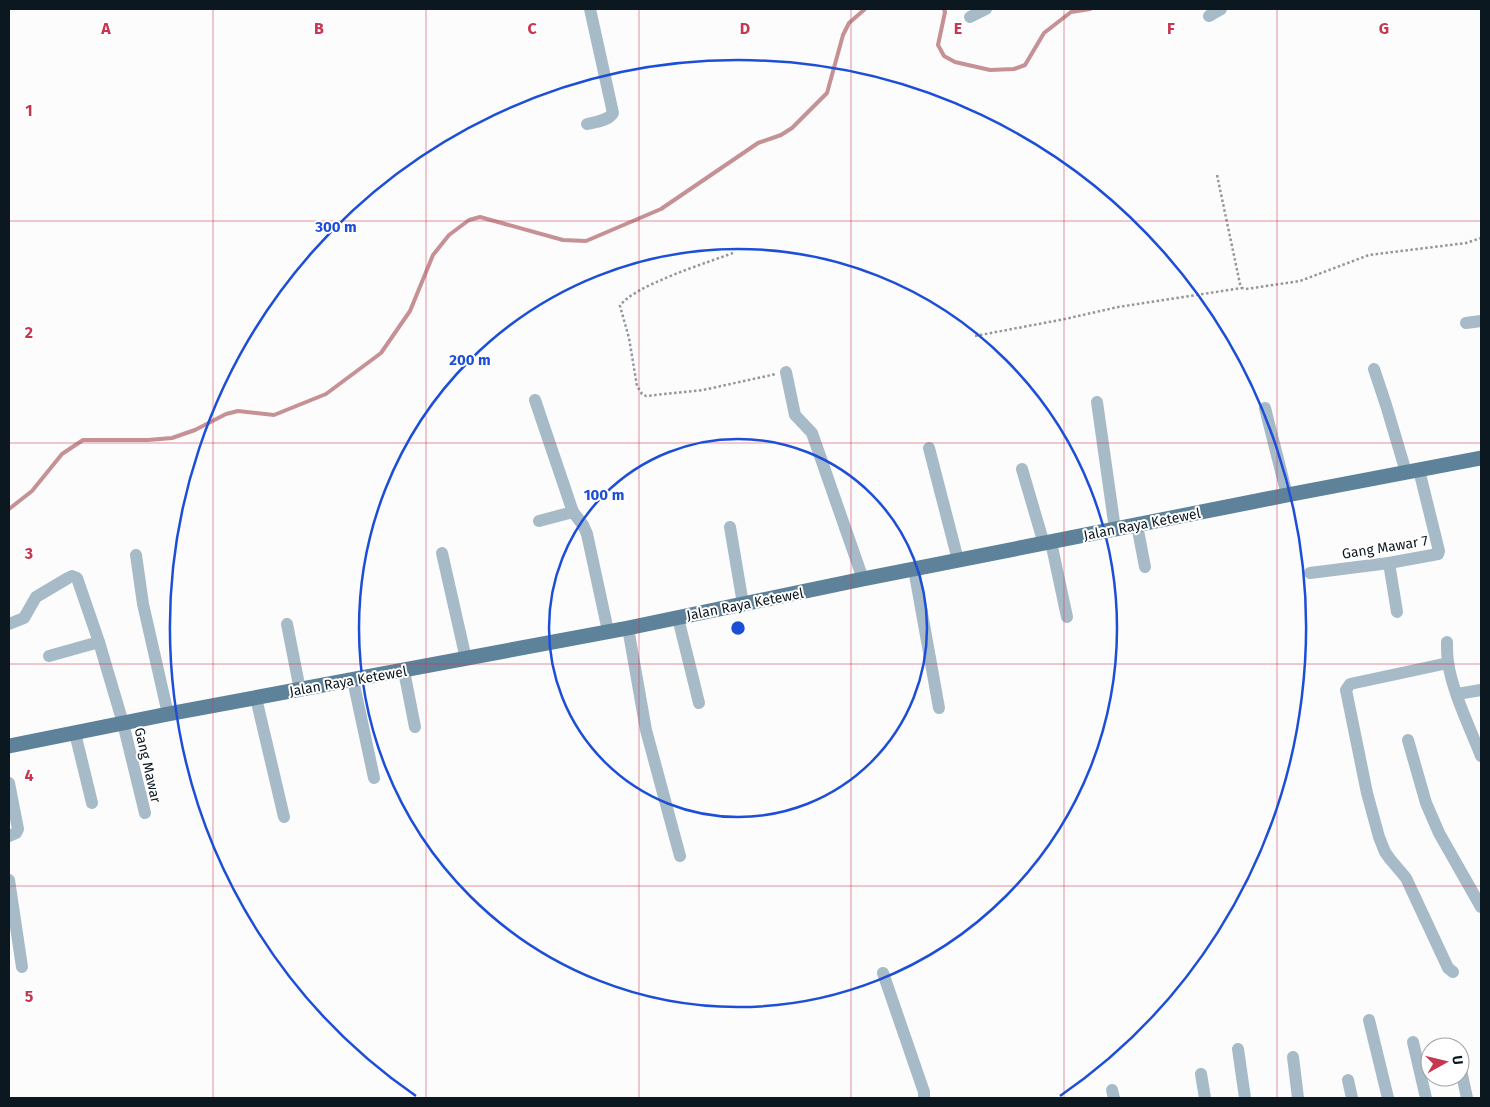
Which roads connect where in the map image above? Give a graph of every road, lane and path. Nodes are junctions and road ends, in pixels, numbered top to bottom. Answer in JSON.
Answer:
{"nodes":[{"id":1,"x":590,"y":9,"type":"edge"},
{"id":2,"x":986,"y":9,"type":"edge"},
{"id":3,"x":1221,"y":9,"type":"edge"},
{"id":4,"x":1209,"y":16,"type":"dead end"},
{"id":5,"x":970,"y":17,"type":"dead end"},
{"id":6,"x":587,"y":124,"type":"dead end"},
{"id":7,"x":1217,"y":175,"type":"dead end"},
{"id":8,"x":1481,"y":238,"type":"edge"},
{"id":9,"x":733,"y":253,"type":"dead end"},
{"id":10,"x":1242,"y":288,"type":"junction"},
{"id":11,"x":1481,"y":321,"type":"edge"},
{"id":12,"x":1466,"y":323,"type":"dead end"},
{"id":13,"x":975,"y":336,"type":"dead end"},
{"id":14,"x":1374,"y":369,"type":"dead end"},
{"id":15,"x":786,"y":372,"type":"joint"},
{"id":16,"x":535,"y":400,"type":"dead end"},
{"id":17,"x":1098,"y":402,"type":"dead end"},
{"id":18,"x":1265,"y":408,"type":"dead end"},
{"id":19,"x":929,"y":448,"type":"dead end"},
{"id":20,"x":1481,"y":458,"type":"edge"},
{"id":21,"x":1022,"y":469,"type":"dead end"},
{"id":22,"x":1412,"y":471,"type":"junction"},
{"id":23,"x":1287,"y":494,"type":"junction"},
{"id":24,"x":573,"y":512,"type":"junction"},
{"id":25,"x":539,"y":521,"type":"dead end"},
{"id":26,"x":1136,"y":525,"type":"junction"},
{"id":27,"x":730,"y":527,"type":"dead end"},
{"id":28,"x":1115,"y":530,"type":"junction"},
{"id":29,"x":1048,"y":543,"type":"junction"},
{"id":30,"x":442,"y":553,"type":"dead end"},
{"id":31,"x":136,"y":554,"type":"dead end"},
{"id":32,"x":958,"y":560,"type":"junction"},
{"id":33,"x":1389,"y":563,"type":"junction"},
{"id":34,"x":1145,"y":567,"type":"dead end"},
{"id":35,"x":914,"y":568,"type":"junction"},
{"id":36,"x":1310,"y":573,"type":"dead end"},
{"id":37,"x":862,"y":579,"type":"junction"},
{"id":38,"x":743,"y":604,"type":"junction"},
{"id":39,"x":1397,"y":612,"type":"dead end"},
{"id":40,"x":1066,"y":617,"type":"dead end"},
{"id":41,"x":678,"y":618,"type":"junction"},
{"id":42,"x":9,"y":624,"type":"edge"},
{"id":43,"x":287,"y":624,"type":"dead end"},
{"id":44,"x":628,"y":628,"type":"junction"},
{"id":45,"x":608,"y":631,"type":"junction"},
{"id":46,"x":99,"y":642,"type":"junction"},
{"id":47,"x":1447,"y":642,"type":"dead end"},
{"id":48,"x":49,"y":656,"type":"dead end"},
{"id":49,"x":466,"y":659,"type":"junction"},
{"id":50,"x":1448,"y":663,"type":"junction"},
{"id":51,"x":404,"y":671,"type":"junction"},
{"id":52,"x":353,"y":680,"type":"junction"},
{"id":53,"x":300,"y":690,"type":"junction"},
{"id":54,"x":1481,"y":690,"type":"edge"},
{"id":55,"x":1457,"y":694,"type":"junction"},
{"id":56,"x":256,"y":698,"type":"junction"},
{"id":57,"x":699,"y":704,"type":"dead end"},
{"id":58,"x":939,"y":708,"type":"dead end"},
{"id":59,"x":168,"y":714,"type":"junction"},
{"id":60,"x":123,"y":723,"type":"junction"},
{"id":61,"x":414,"y":727,"type":"dead end"},
{"id":62,"x":75,"y":733,"type":"junction"},
{"id":63,"x":1408,"y":740,"type":"dead end"},
{"id":64,"x":9,"y":746,"type":"edge"},
{"id":65,"x":1481,"y":756,"type":"edge"},
{"id":66,"x":374,"y":778,"type":"dead end"},
{"id":67,"x":9,"y":783,"type":"edge"},
{"id":68,"x":92,"y":803,"type":"dead end"},
{"id":69,"x":145,"y":813,"type":"dead end"},
{"id":70,"x":284,"y":817,"type":"dead end"},
{"id":71,"x":9,"y":836,"type":"edge"},
{"id":72,"x":680,"y":856,"type":"dead end"},
{"id":73,"x":9,"y":880,"type":"edge"},
{"id":74,"x":1481,"y":907,"type":"edge"},
{"id":75,"x":22,"y":967,"type":"dead end"},
{"id":76,"x":1453,"y":972,"type":"dead end"},
{"id":77,"x":883,"y":973,"type":"dead end"},
{"id":78,"x":1368,"y":1020,"type":"dead end"},
{"id":79,"x":1413,"y":1042,"type":"dead end"},
{"id":80,"x":1238,"y":1049,"type":"dead end"},
{"id":81,"x":1292,"y":1057,"type":"dead end"},
{"id":82,"x":1201,"y":1074,"type":"dead end"},
{"id":83,"x":1348,"y":1080,"type":"dead end"},
{"id":84,"x":924,"y":1098,"type":"edge"},
{"id":85,"x":1205,"y":1098,"type":"edge"},
{"id":86,"x":1245,"y":1098,"type":"edge"},
{"id":87,"x":1298,"y":1098,"type":"edge"},
{"id":88,"x":1352,"y":1098,"type":"edge"},
{"id":89,"x":1388,"y":1098,"type":"edge"},
{"id":90,"x":1426,"y":1098,"type":"edge"}],
"edges":[{"from":1,"to":6,"type":"street"},
{"from":2,"to":5,"type":"street"},
{"from":3,"to":4,"type":"street"},
{"from":7,"to":10,"type":"path"},
{"from":8,"to":10,"type":"path"},
{"from":9,"to":15,"type":"path"},
{"from":10,"to":13,"type":"path"},
{"from":11,"to":12,"type":"street"},
{"from":14,"to":22,"type":"street"},
{"from":15,"to":37,"type":"street"},
{"from":16,"to":24,"type":"street"},
{"from":17,"to":28,"type":"street"},
{"from":18,"to":23,"type":"street"},
{"from":19,"to":32,"type":"street"},
{"from":20,"to":22,"type":"main road","name":"Jalan Raya Ketewel"},
{"from":21,"to":29,"type":"street"},
{"from":22,"to":23,"type":"main road","name":"Jalan Raya Ketewel"},
{"from":22,"to":33,"type":"street","name":"Gang Mawar 7"},
{"from":23,"to":26,"type":"main road","name":"Jalan Raya Ketewel"},
{"from":24,"to":25,"type":"street"},
{"from":24,"to":45,"type":"street"},
{"from":26,"to":28,"type":"main road","name":"Jalan Raya Ketewel"},
{"from":26,"to":34,"type":"street"},
{"from":27,"to":38,"type":"street"},
{"from":28,"to":29,"type":"main road","name":"Jalan Raya Ketewel"},
{"from":29,"to":32,"type":"main road","name":"Jalan Raya Ketewel"},
{"from":29,"to":40,"type":"street"},
{"from":30,"to":49,"type":"street"},
{"from":31,"to":59,"type":"street"},
{"from":32,"to":35,"type":"main road","name":"Jalan Raya Ketewel"},
{"from":33,"to":36,"type":"street","name":"Gang Mawar 7"},
{"from":33,"to":39,"type":"street"},
{"from":35,"to":37,"type":"main road","name":"Jalan Raya Ketewel"},
{"from":35,"to":58,"type":"street"},
{"from":37,"to":38,"type":"main road","name":"Jalan Raya Ketewel"},
{"from":38,"to":41,"type":"main road","name":"Jalan Raya Ketewel"},
{"from":41,"to":44,"type":"main road","name":"Jalan Raya Ketewel"},
{"from":41,"to":57,"type":"street"},
{"from":42,"to":46,"type":"street","name":"Gang Mawar"},
{"from":43,"to":53,"type":"street"},
{"from":44,"to":45,"type":"main road","name":"Jalan Raya Ketewel"},
{"from":44,"to":72,"type":"street"},
{"from":45,"to":49,"type":"main road","name":"Jalan Raya Ketewel"},
{"from":46,"to":48,"type":"street"},
{"from":46,"to":60,"type":"street","name":"Gang Mawar"},
{"from":47,"to":50,"type":"street"},
{"from":49,"to":51,"type":"main road","name":"Jalan Raya Ketewel"},
{"from":50,"to":55,"type":"street"},
{"from":50,"to":76,"type":"street"},
{"from":51,"to":52,"type":"main road","name":"Jalan Raya Ketewel"},
{"from":51,"to":61,"type":"street"},
{"from":52,"to":53,"type":"main road","name":"Jalan Raya Ketewel"},
{"from":52,"to":66,"type":"street"},
{"from":53,"to":56,"type":"main road","name":"Jalan Raya Ketewel"},
{"from":54,"to":55,"type":"street"},
{"from":55,"to":65,"type":"street"},
{"from":56,"to":59,"type":"main road","name":"Jalan Raya Ketewel"},
{"from":56,"to":70,"type":"street"},
{"from":59,"to":60,"type":"main road","name":"Jalan Raya Ketewel"},
{"from":60,"to":62,"type":"main road","name":"Jalan Raya Ketewel"},
{"from":60,"to":69,"type":"street","name":"Gang Mawar"},
{"from":62,"to":64,"type":"main road","name":"Jalan Raya Ketewel"},
{"from":62,"to":68,"type":"street"},
{"from":63,"to":74,"type":"street"},
{"from":67,"to":71,"type":"street"},
{"from":73,"to":75,"type":"street"},
{"from":77,"to":84,"type":"street"},
{"from":78,"to":89,"type":"street"},
{"from":79,"to":90,"type":"street"},
{"from":80,"to":86,"type":"street"},
{"from":81,"to":87,"type":"street"},
{"from":82,"to":85,"type":"street"},
{"from":83,"to":88,"type":"street"}]}
